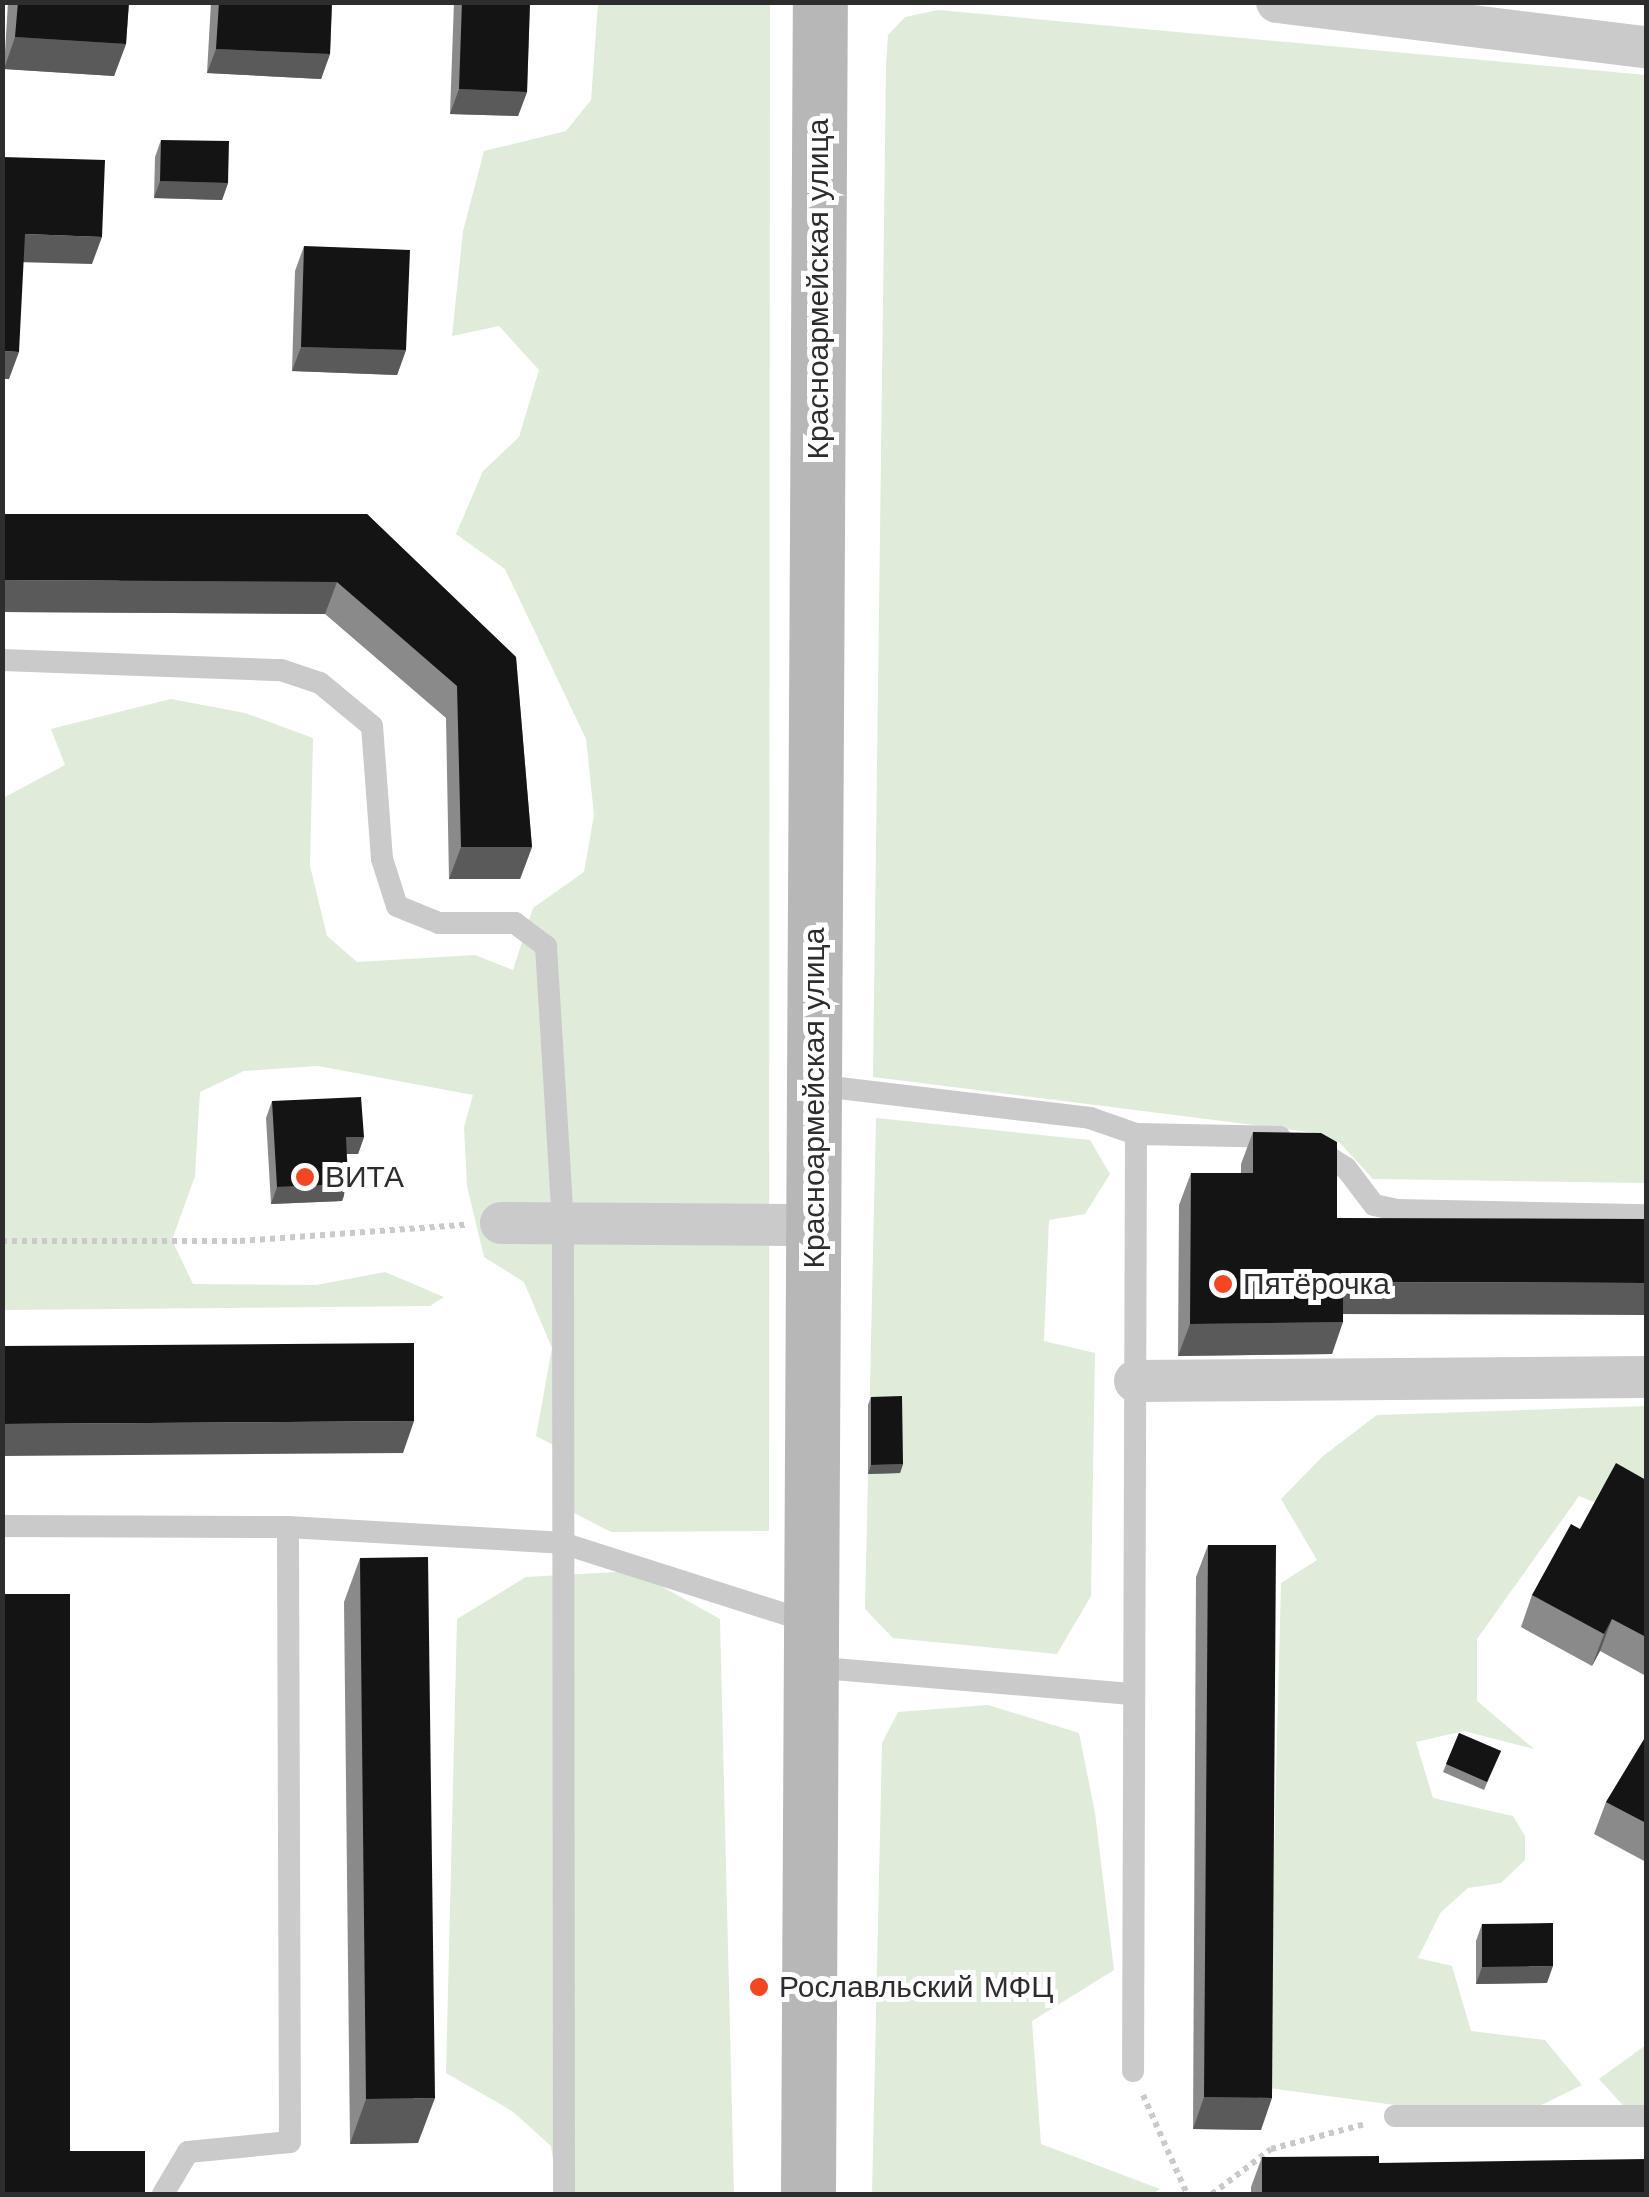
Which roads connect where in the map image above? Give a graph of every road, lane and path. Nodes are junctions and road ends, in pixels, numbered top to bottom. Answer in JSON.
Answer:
{"nodes":[{"id":1,"x":820,"y":2,"type":"edge"},
{"id":2,"x":1277,"y":2,"type":"edge"},
{"id":3,"x":1646,"y":48,"type":"edge"},
{"id":4,"x":2,"y":660,"type":"edge"},
{"id":5,"x":814,"y":1084,"type":"junction"},
{"id":6,"x":1136,"y":1134,"type":"junction"},
{"id":7,"x":1646,"y":1215,"type":"edge"},
{"id":8,"x":501,"y":1222,"type":"joint"},
{"id":9,"x":563,"y":1223,"type":"junction"},
{"id":10,"x":813,"y":1224,"type":"junction"},
{"id":11,"x":2,"y":1241,"type":"edge"},
{"id":12,"x":1646,"y":1378,"type":"edge"},
{"id":13,"x":1135,"y":1381,"type":"junction"},
{"id":14,"x":2,"y":1526,"type":"edge"},
{"id":15,"x":288,"y":1527,"type":"junction"},
{"id":16,"x":562,"y":1542,"type":"junction"},
{"id":17,"x":810,"y":1645,"type":"junction"},
{"id":18,"x":1134,"y":1694,"type":"junction"},
{"id":19,"x":1133,"y":2071,"type":"joint"},
{"id":20,"x":1395,"y":2116,"type":"joint"},
{"id":21,"x":1646,"y":2116,"type":"edge"},
{"id":22,"x":1181,"y":2186,"type":"junction"},
{"id":23,"x":163,"y":2194,"type":"edge"},
{"id":24,"x":564,"y":2194,"type":"edge"},
{"id":25,"x":808,"y":2194,"type":"edge"},
{"id":26,"x":1172,"y":2194,"type":"edge"},
{"id":27,"x":1188,"y":2194,"type":"edge"},
{"id":28,"x":1212,"y":2194,"type":"edge"}],
"edges":[{"from":1,"to":5,"type":"main road","name":"Красноармейская улица"},
{"from":2,"to":3,"type":"street"},
{"from":4,"to":9,"type":"lane"},
{"from":5,"to":6,"type":"lane"},
{"from":5,"to":10,"type":"main road","name":"Красноармейская улица"},
{"from":6,"to":7,"type":"lane"},
{"from":6,"to":13,"type":"lane"},
{"from":8,"to":9,"type":"street"},
{"from":8,"to":11,"type":"path"},
{"from":9,"to":10,"type":"street"},
{"from":9,"to":16,"type":"lane"},
{"from":10,"to":17,"type":"main road","name":"Красноармейская улица"},
{"from":12,"to":13,"type":"street"},
{"from":13,"to":18,"type":"lane"},
{"from":14,"to":15,"type":"lane"},
{"from":15,"to":16,"type":"lane"},
{"from":15,"to":23,"type":"lane"},
{"from":16,"to":17,"type":"lane"},
{"from":16,"to":24,"type":"lane"},
{"from":17,"to":18,"type":"lane"},
{"from":17,"to":25,"type":"main road","name":"Красноармейская улица"},
{"from":18,"to":19,"type":"lane"},
{"from":19,"to":22,"type":"path"},
{"from":20,"to":21,"type":"lane"},
{"from":20,"to":28,"type":"path"},
{"from":22,"to":26,"type":"path"},
{"from":22,"to":27,"type":"path"}]}
